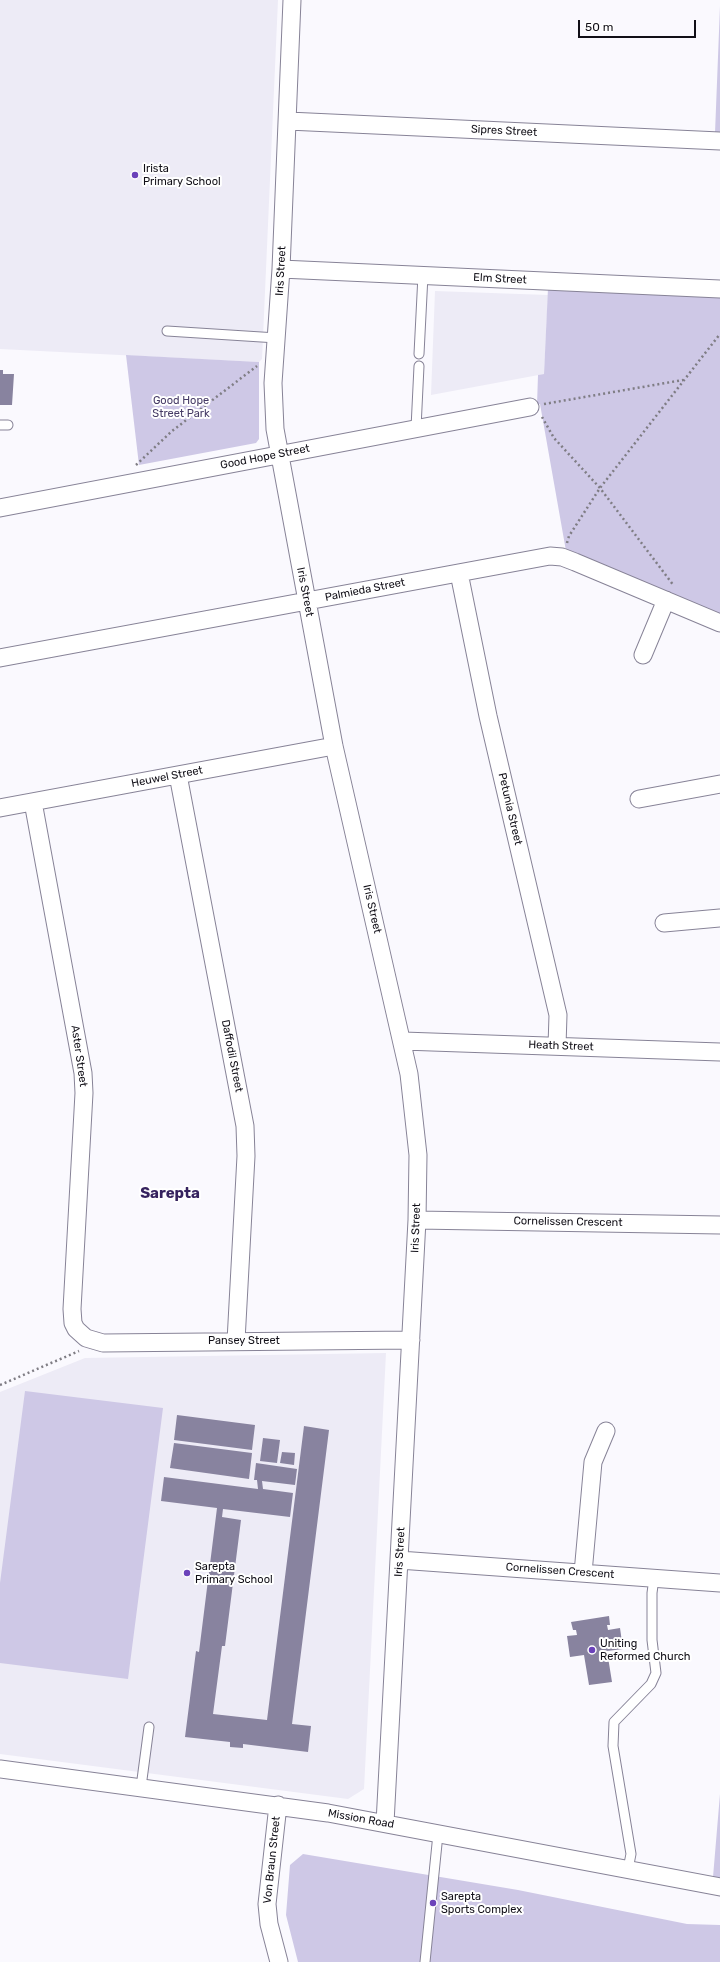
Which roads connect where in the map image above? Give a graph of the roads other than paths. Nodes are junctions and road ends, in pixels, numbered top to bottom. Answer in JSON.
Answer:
{"nodes":[{"id":1,"x":292,"y":0,"type":"edge"},
{"id":2,"x":288,"y":121,"type":"junction"},
{"id":3,"x":720,"y":141,"type":"edge"},
{"id":4,"x":281,"y":269,"type":"junction"},
{"id":5,"x":423,"y":275,"type":"junction"},
{"id":6,"x":720,"y":289,"type":"edge"},
{"id":7,"x":167,"y":331,"type":"dead end"},
{"id":8,"x":277,"y":338,"type":"junction"},
{"id":9,"x":419,"y":354,"type":"dead end"},
{"id":10,"x":419,"y":366,"type":"dead end"},
{"id":11,"x":530,"y":407,"type":"road end"},
{"id":12,"x":416,"y":428,"type":"junction"},
{"id":13,"x":278,"y":455,"type":"junction"},
{"id":14,"x":0,"y":508,"type":"edge"},
{"id":15,"x":459,"y":573,"type":"junction"},
{"id":16,"x":666,"y":600,"type":"junction"},
{"id":17,"x":306,"y":601,"type":"junction"},
{"id":18,"x":720,"y":623,"type":"edge"},
{"id":19,"x":643,"y":655,"type":"dead end"},
{"id":20,"x":0,"y":658,"type":"edge"},
{"id":21,"x":334,"y":746,"type":"junction"},
{"id":22,"x":178,"y":775,"type":"junction"},
{"id":23,"x":720,"y":784,"type":"edge"},
{"id":24,"x":639,"y":799,"type":"dead end"},
{"id":25,"x":33,"y":802,"type":"junction"},
{"id":26,"x":0,"y":808,"type":"edge"},
{"id":27,"x":720,"y":918,"type":"edge"},
{"id":28,"x":664,"y":923,"type":"dead end"},
{"id":29,"x":403,"y":1041,"type":"junction"},
{"id":30,"x":557,"y":1046,"type":"junction"},
{"id":31,"x":720,"y":1052,"type":"edge"},
{"id":32,"x":417,"y":1220,"type":"junction"},
{"id":33,"x":720,"y":1225,"type":"edge"},
{"id":34,"x":86,"y":1338,"type":"joint"},
{"id":35,"x":411,"y":1340,"type":"junction"},
{"id":36,"x":236,"y":1341,"type":"junction"},
{"id":37,"x":606,"y":1431,"type":"dead end"},
{"id":38,"x":399,"y":1560,"type":"junction"},
{"id":39,"x":583,"y":1573,"type":"junction"},
{"id":40,"x":654,"y":1578,"type":"junction"},
{"id":41,"x":720,"y":1583,"type":"edge"},
{"id":42,"x":149,"y":1727,"type":"dead end"},
{"id":43,"x":0,"y":1770,"type":"edge"},
{"id":44,"x":141,"y":1787,"type":"junction"},
{"id":45,"x":278,"y":1805,"type":"junction"},
{"id":46,"x":385,"y":1823,"type":"junction"},
{"id":47,"x":438,"y":1834,"type":"junction"},
{"id":48,"x":628,"y":1869,"type":"junction"},
{"id":49,"x":720,"y":1887,"type":"edge"},
{"id":50,"x":279,"y":1962,"type":"edge"},
{"id":51,"x":425,"y":1962,"type":"edge"}],
"edges":[{"from":1,"to":2,"type":"street","name":"Iris Street"},
{"from":2,"to":3,"type":"street","name":"Sipres Street"},
{"from":2,"to":4,"type":"street","name":"Iris Street"},
{"from":4,"to":5,"type":"street","name":"Elm Street"},
{"from":4,"to":8,"type":"street","name":"Iris Street"},
{"from":5,"to":6,"type":"street","name":"Elm Street"},
{"from":5,"to":9,"type":"lane"},
{"from":7,"to":8,"type":"lane"},
{"from":8,"to":13,"type":"street","name":"Iris Street"},
{"from":10,"to":12,"type":"lane"},
{"from":11,"to":12,"type":"street","name":"Good Hope Street"},
{"from":12,"to":13,"type":"street","name":"Good Hope Street"},
{"from":13,"to":14,"type":"street","name":"Good Hope Street"},
{"from":13,"to":17,"type":"street","name":"Iris Street"},
{"from":15,"to":16,"type":"street","name":"Palmieda Street"},
{"from":15,"to":17,"type":"street","name":"Palmieda Street"},
{"from":15,"to":30,"type":"street","name":"Petunia Street"},
{"from":16,"to":18,"type":"street","name":"Palmieda Street"},
{"from":16,"to":19,"type":"street"},
{"from":17,"to":20,"type":"street","name":"Palmieda Street"},
{"from":17,"to":21,"type":"street","name":"Iris Street"},
{"from":21,"to":22,"type":"street","name":"Heuwel Street"},
{"from":21,"to":29,"type":"street","name":"Iris Street"},
{"from":22,"to":25,"type":"street","name":"Heuwel Street"},
{"from":22,"to":36,"type":"street","name":"Daffodil Street"},
{"from":23,"to":24,"type":"street"},
{"from":25,"to":26,"type":"street","name":"Heuwel Street"},
{"from":25,"to":34,"type":"street","name":"Aster Street"},
{"from":27,"to":28,"type":"street"},
{"from":29,"to":30,"type":"street","name":"Heath Street"},
{"from":29,"to":32,"type":"street","name":"Iris Street"},
{"from":30,"to":31,"type":"street","name":"Heath Street"},
{"from":32,"to":33,"type":"street","name":"Cornelissen Crescent"},
{"from":32,"to":35,"type":"street","name":"Iris Street"},
{"from":34,"to":36,"type":"street","name":"Pansey Street"},
{"from":35,"to":36,"type":"street","name":"Pansey Street"},
{"from":35,"to":38,"type":"street","name":"Iris Street"},
{"from":37,"to":39,"type":"street"},
{"from":38,"to":39,"type":"street","name":"Cornelissen Crescent"},
{"from":38,"to":46,"type":"street","name":"Iris Street"},
{"from":39,"to":40,"type":"street","name":"Cornelissen Crescent"},
{"from":40,"to":41,"type":"street","name":"Cornelissen Crescent"},
{"from":40,"to":48,"type":"lane"},
{"from":42,"to":44,"type":"lane"},
{"from":43,"to":44,"type":"street","name":"Mission Road"},
{"from":44,"to":45,"type":"street","name":"Mission Road"},
{"from":45,"to":46,"type":"street","name":"Mission Road"},
{"from":45,"to":50,"type":"street","name":"Von Braun Street"},
{"from":46,"to":47,"type":"street","name":"Mission Road"},
{"from":47,"to":48,"type":"street","name":"Mission Road"},
{"from":47,"to":51,"type":"lane"},
{"from":48,"to":49,"type":"street","name":"Mission Road"}]}
